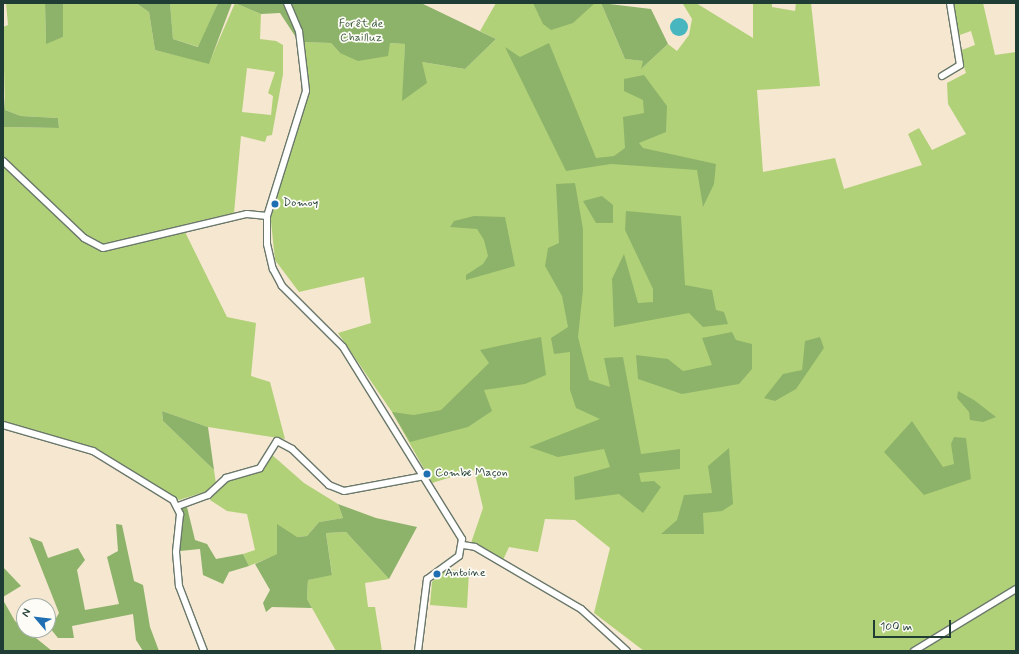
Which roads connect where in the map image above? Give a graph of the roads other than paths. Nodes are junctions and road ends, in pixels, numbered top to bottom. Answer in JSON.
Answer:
{"nodes":[{"id":1,"x":287,"y":3,"type":"edge"},
{"id":2,"x":950,"y":3,"type":"edge"},
{"id":3,"x":942,"y":76,"type":"dead end"},
{"id":4,"x":3,"y":161,"type":"edge"},
{"id":5,"x":267,"y":216,"type":"junction"},
{"id":6,"x":3,"y":425,"type":"edge"},
{"id":7,"x":425,"y":476,"type":"junction"},
{"id":8,"x":178,"y":506,"type":"junction"},
{"id":9,"x":464,"y":545,"type":"junction"},
{"id":10,"x":1016,"y":589,"type":"edge"},
{"id":11,"x":204,"y":651,"type":"edge"},
{"id":12,"x":418,"y":651,"type":"edge"},
{"id":13,"x":627,"y":651,"type":"edge"},
{"id":14,"x":914,"y":651,"type":"edge"}],
"edges":[{"from":1,"to":5,"type":"street"},
{"from":2,"to":3,"type":"street"},
{"from":4,"to":5,"type":"street"},
{"from":5,"to":7,"type":"street"},
{"from":6,"to":8,"type":"street"},
{"from":7,"to":8,"type":"street"},
{"from":7,"to":9,"type":"street"},
{"from":8,"to":11,"type":"street"},
{"from":9,"to":12,"type":"street"},
{"from":9,"to":13,"type":"street"},
{"from":10,"to":14,"type":"street"}]}
